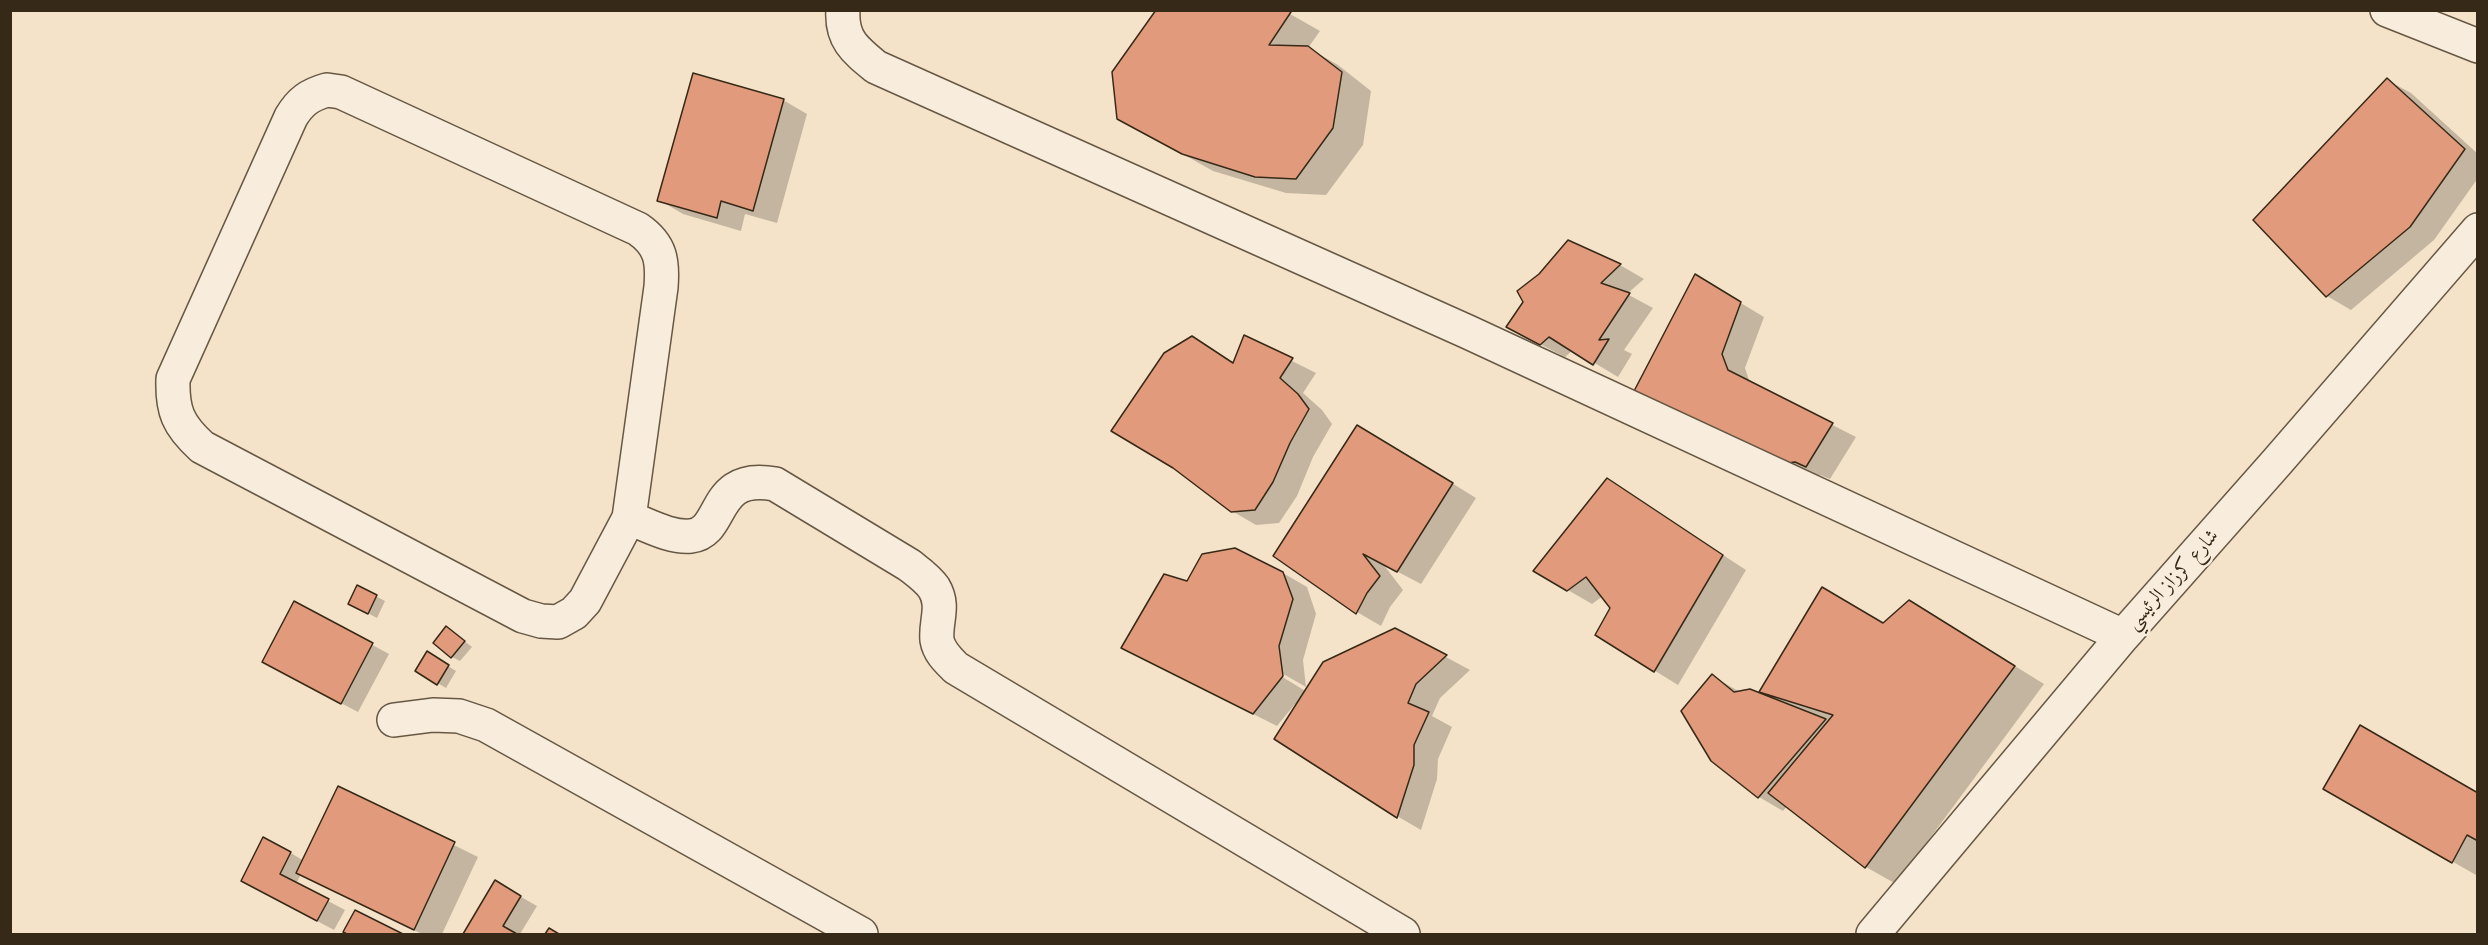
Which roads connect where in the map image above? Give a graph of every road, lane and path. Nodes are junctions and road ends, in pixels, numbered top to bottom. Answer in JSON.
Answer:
{"nodes":[{"id":1,"x":843,"y":10,"type":"edge"},
{"id":2,"x":2387,"y":10,"type":"edge"},
{"id":3,"x":2478,"y":46,"type":"edge"},
{"id":4,"x":2478,"y":230,"type":"edge"},
{"id":5,"x":629,"y":518,"type":"junction"},
{"id":6,"x":2123,"y":636,"type":"junction"},
{"id":7,"x":394,"y":720,"type":"dead end"},
{"id":8,"x":861,"y":934,"type":"edge"},
{"id":9,"x":1403,"y":934,"type":"edge"},
{"id":10,"x":1873,"y":934,"type":"edge"}],
"edges":[{"from":1,"to":6,"type":"street"},
{"from":2,"to":3,"type":"street"},
{"from":4,"to":6,"type":"street","name":"شارع كرزاز الرئيسي"},
{"from":5,"to":5,"type":"street"},
{"from":5,"to":9,"type":"street"},
{"from":6,"to":10,"type":"street","name":"شارع كرزاز الرئيسي"},
{"from":7,"to":8,"type":"street"}]}
